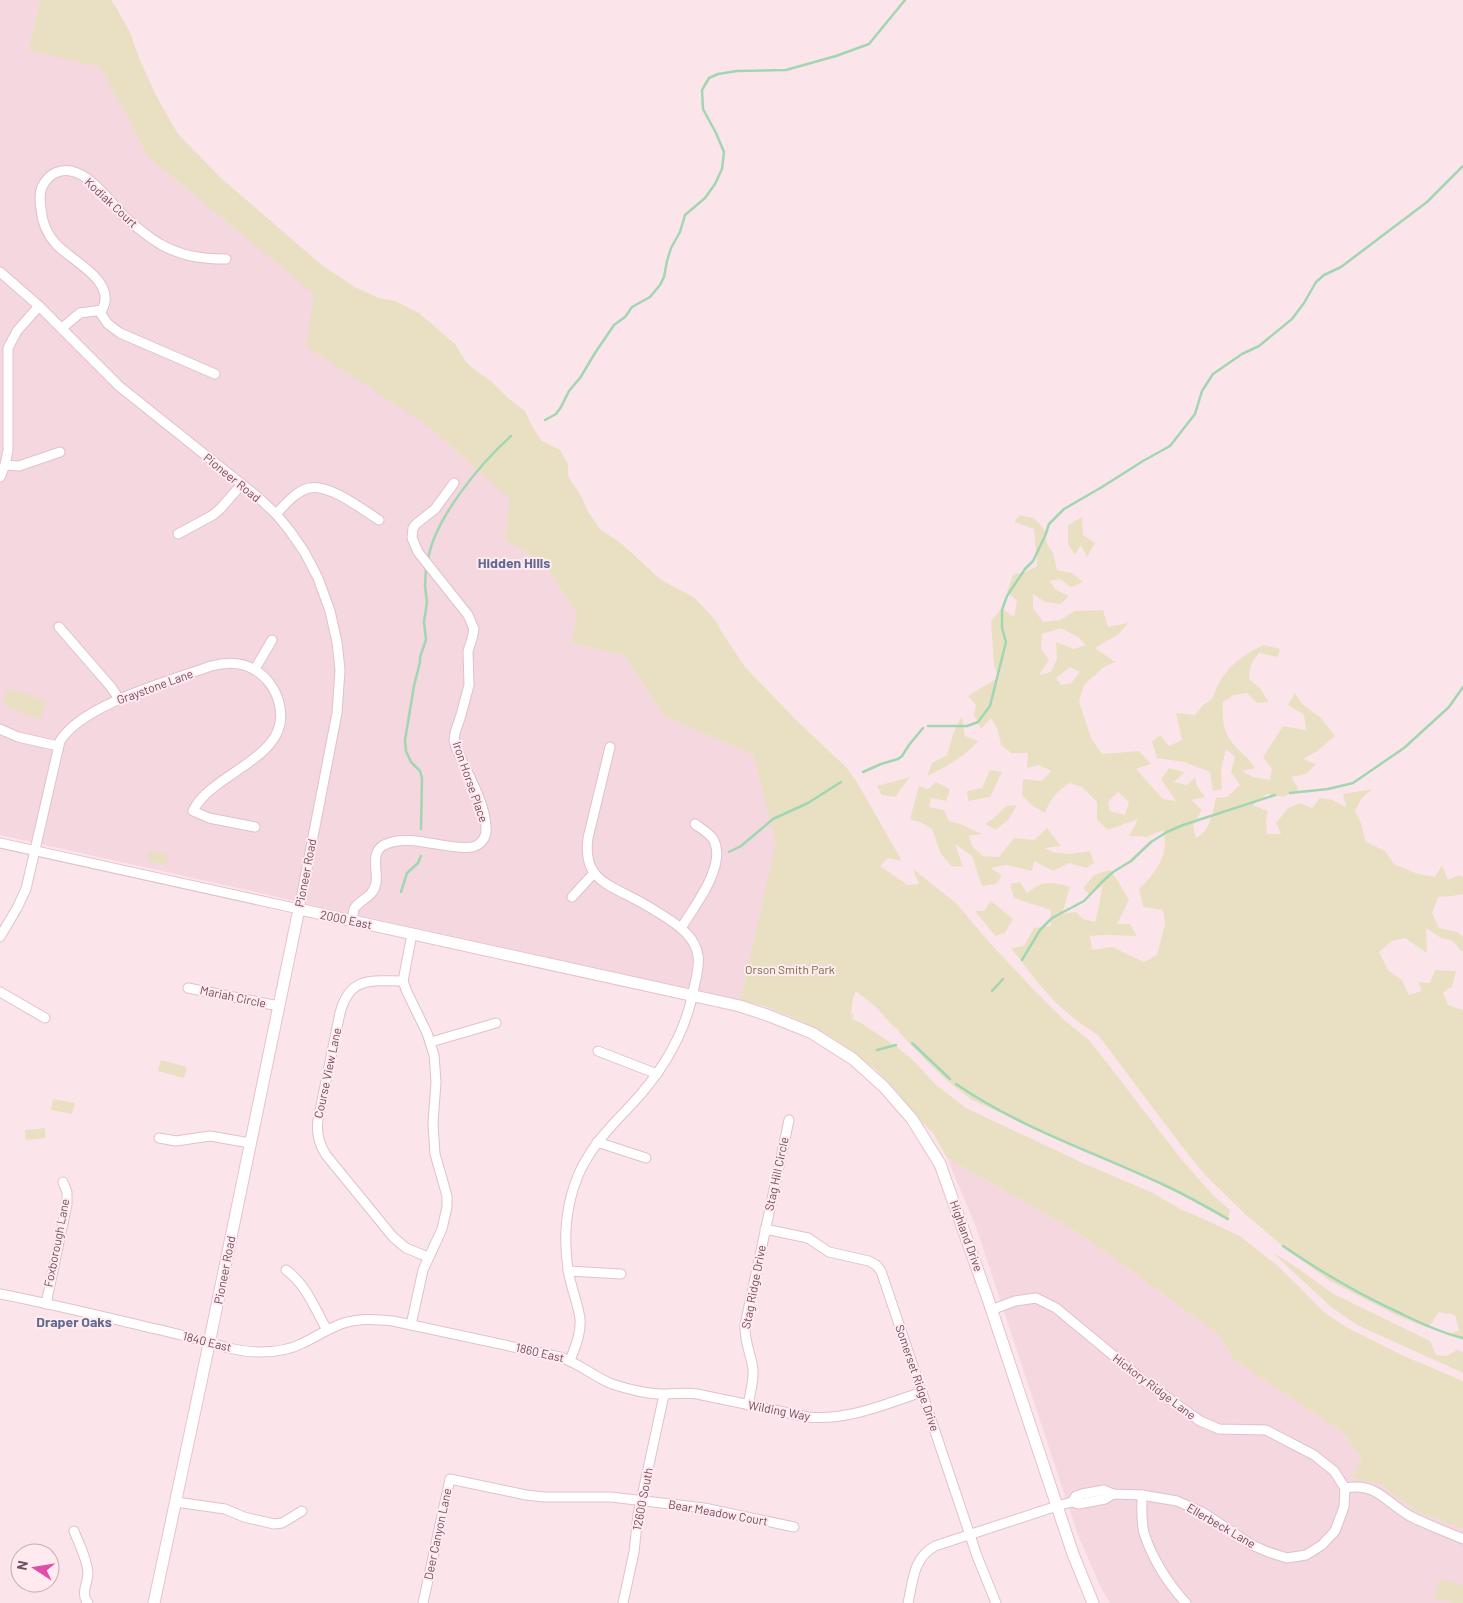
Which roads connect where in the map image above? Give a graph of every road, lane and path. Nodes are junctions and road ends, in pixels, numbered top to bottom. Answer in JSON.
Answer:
{"nodes":[{"id":1,"x":226,"y":259,"type":"dead end"},
{"id":2,"x":0,"y":272,"type":"edge"},
{"id":3,"x":40,"y":306,"type":"junction"},
{"id":4,"x":99,"y":311,"type":"junction"},
{"id":5,"x":62,"y":328,"type":"junction"},
{"id":6,"x":215,"y":374,"type":"dead end"},
{"id":7,"x":60,"y":452,"type":"dead end"},
{"id":8,"x":5,"y":465,"type":"junction"},
{"id":9,"x":0,"y":477,"type":"edge"},
{"id":10,"x":454,"y":483,"type":"dead end"},
{"id":11,"x":241,"y":485,"type":"junction"},
{"id":12,"x":276,"y":514,"type":"junction"},
{"id":13,"x":379,"y":520,"type":"dead end"},
{"id":14,"x":178,"y":534,"type":"dead end"},
{"id":15,"x":59,"y":627,"type":"dead end"},
{"id":16,"x":272,"y":640,"type":"dead end"},
{"id":17,"x":255,"y":669,"type":"junction"},
{"id":18,"x":119,"y":699,"type":"junction"},
{"id":19,"x":0,"y":729,"type":"edge"},
{"id":20,"x":58,"y":746,"type":"junction"},
{"id":21,"x":610,"y":747,"type":"dead end"},
{"id":22,"x":695,"y":824,"type":"dead end"},
{"id":23,"x":255,"y":827,"type":"dead end"},
{"id":24,"x":0,"y":843,"type":"edge"},
{"id":25,"x":36,"y":851,"type":"junction"},
{"id":26,"x":594,"y":873,"type":"junction"},
{"id":27,"x":572,"y":898,"type":"dead end"},
{"id":28,"x":299,"y":910,"type":"junction"},
{"id":29,"x":352,"y":921,"type":"junction"},
{"id":30,"x":681,"y":928,"type":"junction"},
{"id":31,"x":412,"y":934,"type":"junction"},
{"id":32,"x":0,"y":937,"type":"edge"},
{"id":33,"x":403,"y":981,"type":"junction"},
{"id":34,"x":188,"y":988,"type":"dead end"},
{"id":35,"x":0,"y":992,"type":"edge"},
{"id":36,"x":692,"y":996,"type":"junction"},
{"id":37,"x":279,"y":1006,"type":"junction"},
{"id":38,"x":45,"y":1018,"type":"dead end"},
{"id":39,"x":496,"y":1024,"type":"dead end"},
{"id":40,"x":430,"y":1042,"type":"junction"},
{"id":41,"x":598,"y":1051,"type":"dead end"},
{"id":42,"x":657,"y":1074,"type":"junction"},
{"id":43,"x":789,"y":1120,"type":"dead end"},
{"id":44,"x":159,"y":1138,"type":"dead end"},
{"id":45,"x":597,"y":1142,"type":"junction"},
{"id":46,"x":250,"y":1143,"type":"junction"},
{"id":47,"x":646,"y":1158,"type":"dead end"},
{"id":48,"x":63,"y":1182,"type":"dead end"},
{"id":49,"x":765,"y":1228,"type":"junction"},
{"id":50,"x":428,"y":1257,"type":"junction"},
{"id":51,"x":286,"y":1270,"type":"dead end"},
{"id":52,"x":568,"y":1271,"type":"junction"},
{"id":53,"x":621,"y":1274,"type":"dead end"},
{"id":54,"x":0,"y":1294,"type":"edge"},
{"id":55,"x":46,"y":1304,"type":"junction"},
{"id":56,"x":991,"y":1310,"type":"junction"},
{"id":57,"x":411,"y":1325,"type":"junction"},
{"id":58,"x":327,"y":1330,"type":"junction"},
{"id":59,"x":211,"y":1343,"type":"junction"},
{"id":60,"x":570,"y":1360,"type":"junction"},
{"id":61,"x":922,"y":1392,"type":"junction"},
{"id":62,"x":664,"y":1394,"type":"junction"},
{"id":63,"x":748,"y":1405,"type":"junction"},
{"id":64,"x":1345,"y":1488,"type":"junction"},
{"id":65,"x":1142,"y":1495,"type":"junction"},
{"id":66,"x":641,"y":1501,"type":"junction"},
{"id":67,"x":176,"y":1502,"type":"junction"},
{"id":68,"x":1057,"y":1506,"type":"junction"},
{"id":69,"x":302,"y":1510,"type":"dead end"},
{"id":70,"x":794,"y":1528,"type":"dead end"},
{"id":71,"x":74,"y":1531,"type":"dead end"},
{"id":72,"x":969,"y":1535,"type":"junction"},
{"id":73,"x":1463,"y":1538,"type":"edge"},
{"id":74,"x":88,"y":1603,"type":"edge"},
{"id":75,"x":154,"y":1603,"type":"edge"},
{"id":76,"x":423,"y":1603,"type":"edge"},
{"id":77,"x":623,"y":1603,"type":"edge"},
{"id":78,"x":908,"y":1603,"type":"edge"},
{"id":79,"x":996,"y":1603,"type":"edge"},
{"id":80,"x":1093,"y":1603,"type":"edge"},
{"id":81,"x":1186,"y":1603,"type":"edge"}],
"edges":[{"from":1,"to":4,"type":"street","name":"Kodiak Court"},
{"from":2,"to":3,"type":"street","name":"Pioneer Road"},
{"from":3,"to":5,"type":"street","name":"Pioneer Road"},
{"from":3,"to":8,"type":"street"},
{"from":4,"to":5,"type":"street"},
{"from":4,"to":6,"type":"street"},
{"from":5,"to":11,"type":"street","name":"Pioneer Road"},
{"from":7,"to":8,"type":"street"},
{"from":8,"to":9,"type":"street"},
{"from":10,"to":29,"type":"street","name":"Iron Horse Place"},
{"from":11,"to":12,"type":"street","name":"Pioneer Road"},
{"from":11,"to":14,"type":"street"},
{"from":12,"to":13,"type":"street"},
{"from":12,"to":28,"type":"street","name":"Pioneer Road"},
{"from":15,"to":18,"type":"street"},
{"from":16,"to":17,"type":"street"},
{"from":17,"to":18,"type":"street","name":"Graystone Lane"},
{"from":17,"to":23,"type":"street"},
{"from":18,"to":20,"type":"street","name":"Graystone Lane"},
{"from":19,"to":20,"type":"street"},
{"from":20,"to":25,"type":"street","name":"Graystone Lane"},
{"from":21,"to":26,"type":"street"},
{"from":22,"to":30,"type":"street"},
{"from":24,"to":25,"type":"street","name":"2000 East"},
{"from":25,"to":28,"type":"street","name":"2000 East"},
{"from":25,"to":32,"type":"street","name":"Graystone Lane"},
{"from":26,"to":27,"type":"street"},
{"from":26,"to":30,"type":"street"},
{"from":28,"to":29,"type":"street","name":"2000 East"},
{"from":28,"to":37,"type":"street","name":"Pioneer Road"},
{"from":29,"to":31,"type":"street","name":"2000 East"},
{"from":30,"to":36,"type":"street"},
{"from":31,"to":33,"type":"street"},
{"from":31,"to":36,"type":"street","name":"2000 East"},
{"from":33,"to":40,"type":"street"},
{"from":33,"to":50,"type":"street","name":"Course View Lane"},
{"from":34,"to":37,"type":"street","name":"Mariah Circle"},
{"from":35,"to":38,"type":"street"},
{"from":36,"to":42,"type":"street"},
{"from":36,"to":56,"type":"street","name":"Highland Drive"},
{"from":37,"to":46,"type":"street","name":"Pioneer Road"},
{"from":39,"to":40,"type":"street"},
{"from":40,"to":50,"type":"street"},
{"from":41,"to":42,"type":"street"},
{"from":42,"to":45,"type":"street"},
{"from":43,"to":49,"type":"street","name":"Stag Hill Circle"},
{"from":44,"to":46,"type":"street"},
{"from":45,"to":47,"type":"street"},
{"from":45,"to":52,"type":"street"},
{"from":46,"to":59,"type":"street","name":"Pioneer Road"},
{"from":48,"to":55,"type":"street","name":"Foxborough Lane"},
{"from":49,"to":61,"type":"street","name":"Somerset Ridge Drive"},
{"from":49,"to":63,"type":"street","name":"Stag Ridge Drive"},
{"from":50,"to":57,"type":"street"},
{"from":51,"to":58,"type":"street"},
{"from":52,"to":53,"type":"street"},
{"from":52,"to":60,"type":"street"},
{"from":54,"to":55,"type":"street","name":"1840 East"},
{"from":55,"to":59,"type":"street","name":"1840 East"},
{"from":56,"to":64,"type":"street","name":"Hickory Ridge Lane"},
{"from":56,"to":68,"type":"street","name":"Highland Drive"},
{"from":57,"to":58,"type":"street","name":"1840 East"},
{"from":57,"to":60,"type":"street","name":"1860 East"},
{"from":58,"to":59,"type":"street","name":"1840 East"},
{"from":59,"to":67,"type":"street","name":"Pioneer Road"},
{"from":60,"to":62,"type":"street","name":"1860 East"},
{"from":61,"to":63,"type":"street","name":"Wilding Way"},
{"from":61,"to":72,"type":"street","name":"Somerset Ridge Drive"},
{"from":62,"to":63,"type":"street","name":"Wilding Way"},
{"from":62,"to":66,"type":"street","name":"12600 South"},
{"from":64,"to":65,"type":"street","name":"Ellerbeck Lane"},
{"from":64,"to":73,"type":"street"},
{"from":65,"to":68,"type":"street","name":"Ellerbeck Lane"},
{"from":65,"to":81,"type":"street"},
{"from":66,"to":70,"type":"street","name":"Bear Meadow Court"},
{"from":66,"to":76,"type":"street","name":"Deer Canyon Lane"},
{"from":66,"to":77,"type":"street","name":"12600 South"},
{"from":67,"to":69,"type":"street"},
{"from":67,"to":75,"type":"street","name":"Pioneer Road"},
{"from":68,"to":72,"type":"street","name":"Ellerbeck Lane"},
{"from":68,"to":80,"type":"street","name":"Highland Drive"},
{"from":71,"to":74,"type":"street"},
{"from":72,"to":78,"type":"street","name":"Ellerbeck Lane"},
{"from":72,"to":79,"type":"street","name":"Somerset Ridge Drive"}]}
